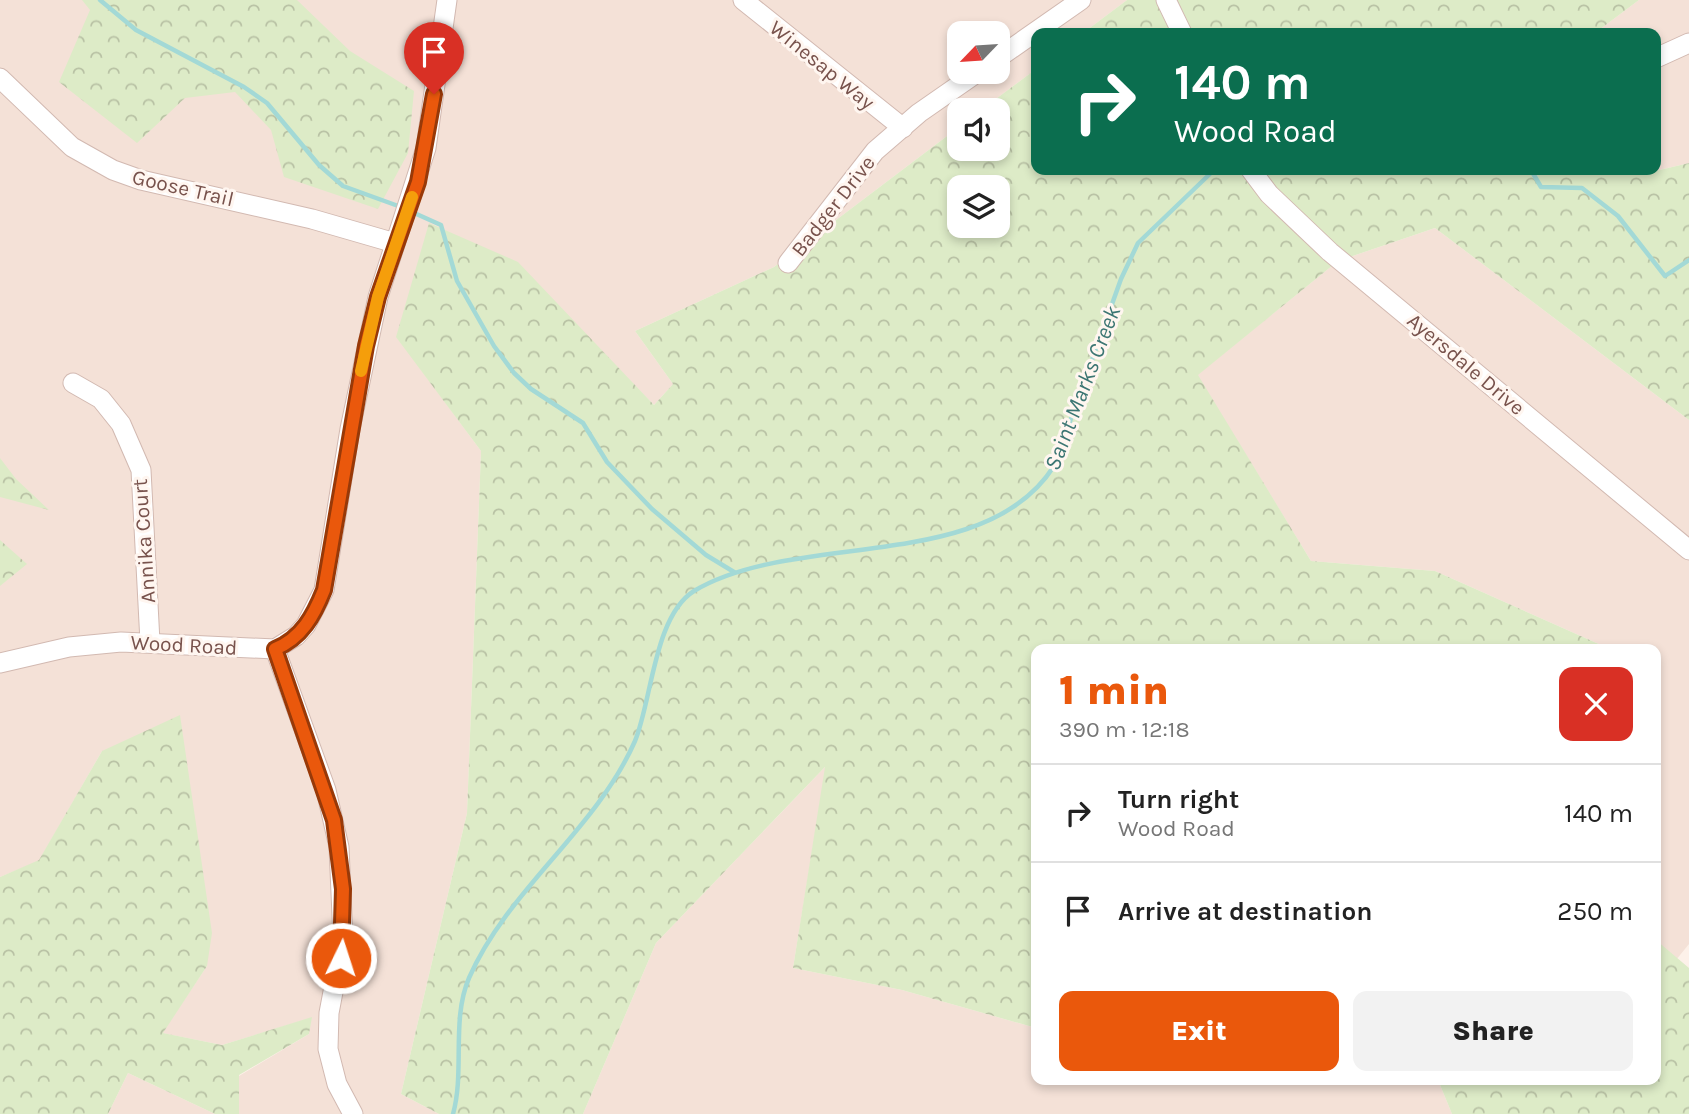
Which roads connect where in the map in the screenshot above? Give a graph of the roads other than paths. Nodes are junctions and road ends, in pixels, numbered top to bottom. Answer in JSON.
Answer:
{"nodes":[{"id":1,"x":447,"y":0,"type":"edge"},
{"id":2,"x":743,"y":0,"type":"edge"},
{"id":3,"x":1081,"y":0,"type":"edge"},
{"id":4,"x":1166,"y":0,"type":"edge"},
{"id":5,"x":1041,"y":28,"type":"edge"},
{"id":6,"x":1180,"y":28,"type":"edge"},
{"id":7,"x":1031,"y":35,"type":"edge"},
{"id":8,"x":1689,"y":43,"type":"edge"},
{"id":9,"x":1010,"y":50,"type":"edge"},
{"id":10,"x":1661,"y":56,"type":"edge"},
{"id":11,"x":0,"y":78,"type":"edge"},
{"id":12,"x":962,"y":84,"type":"edge"},
{"id":13,"x":903,"y":128,"type":"junction"},
{"id":14,"x":1255,"y":175,"type":"edge"},
{"id":15,"x":395,"y":243,"type":"junction"},
{"id":16,"x":788,"y":263,"type":"dead end"},
{"id":17,"x":73,"y":383,"type":"dead end"},
{"id":18,"x":1689,"y":550,"type":"edge"},
{"id":19,"x":150,"y":642,"type":"junction"},
{"id":20,"x":275,"y":649,"type":"junction"},
{"id":21,"x":0,"y":663,"type":"edge"},
{"id":22,"x":353,"y":1114,"type":"edge"}],
"edges":[{"from":1,"to":15,"type":"street"},
{"from":2,"to":13,"type":"street","name":"Winesap Way"},
{"from":3,"to":5,"type":"street"},
{"from":4,"to":6,"type":"street"},
{"from":7,"to":9,"type":"street"},
{"from":8,"to":10,"type":"street"},
{"from":11,"to":15,"type":"street","name":"Goose Trail"},
{"from":12,"to":13,"type":"street","name":"Badger Drive"},
{"from":13,"to":16,"type":"street","name":"Badger Drive"},
{"from":14,"to":18,"type":"street","name":"Ayersdale Drive"},
{"from":15,"to":20,"type":"street"},
{"from":17,"to":19,"type":"street","name":"Annika Court"},
{"from":19,"to":20,"type":"street","name":"Wood Road"},
{"from":19,"to":21,"type":"street","name":"Wood Road"},
{"from":20,"to":22,"type":"street"}]}
